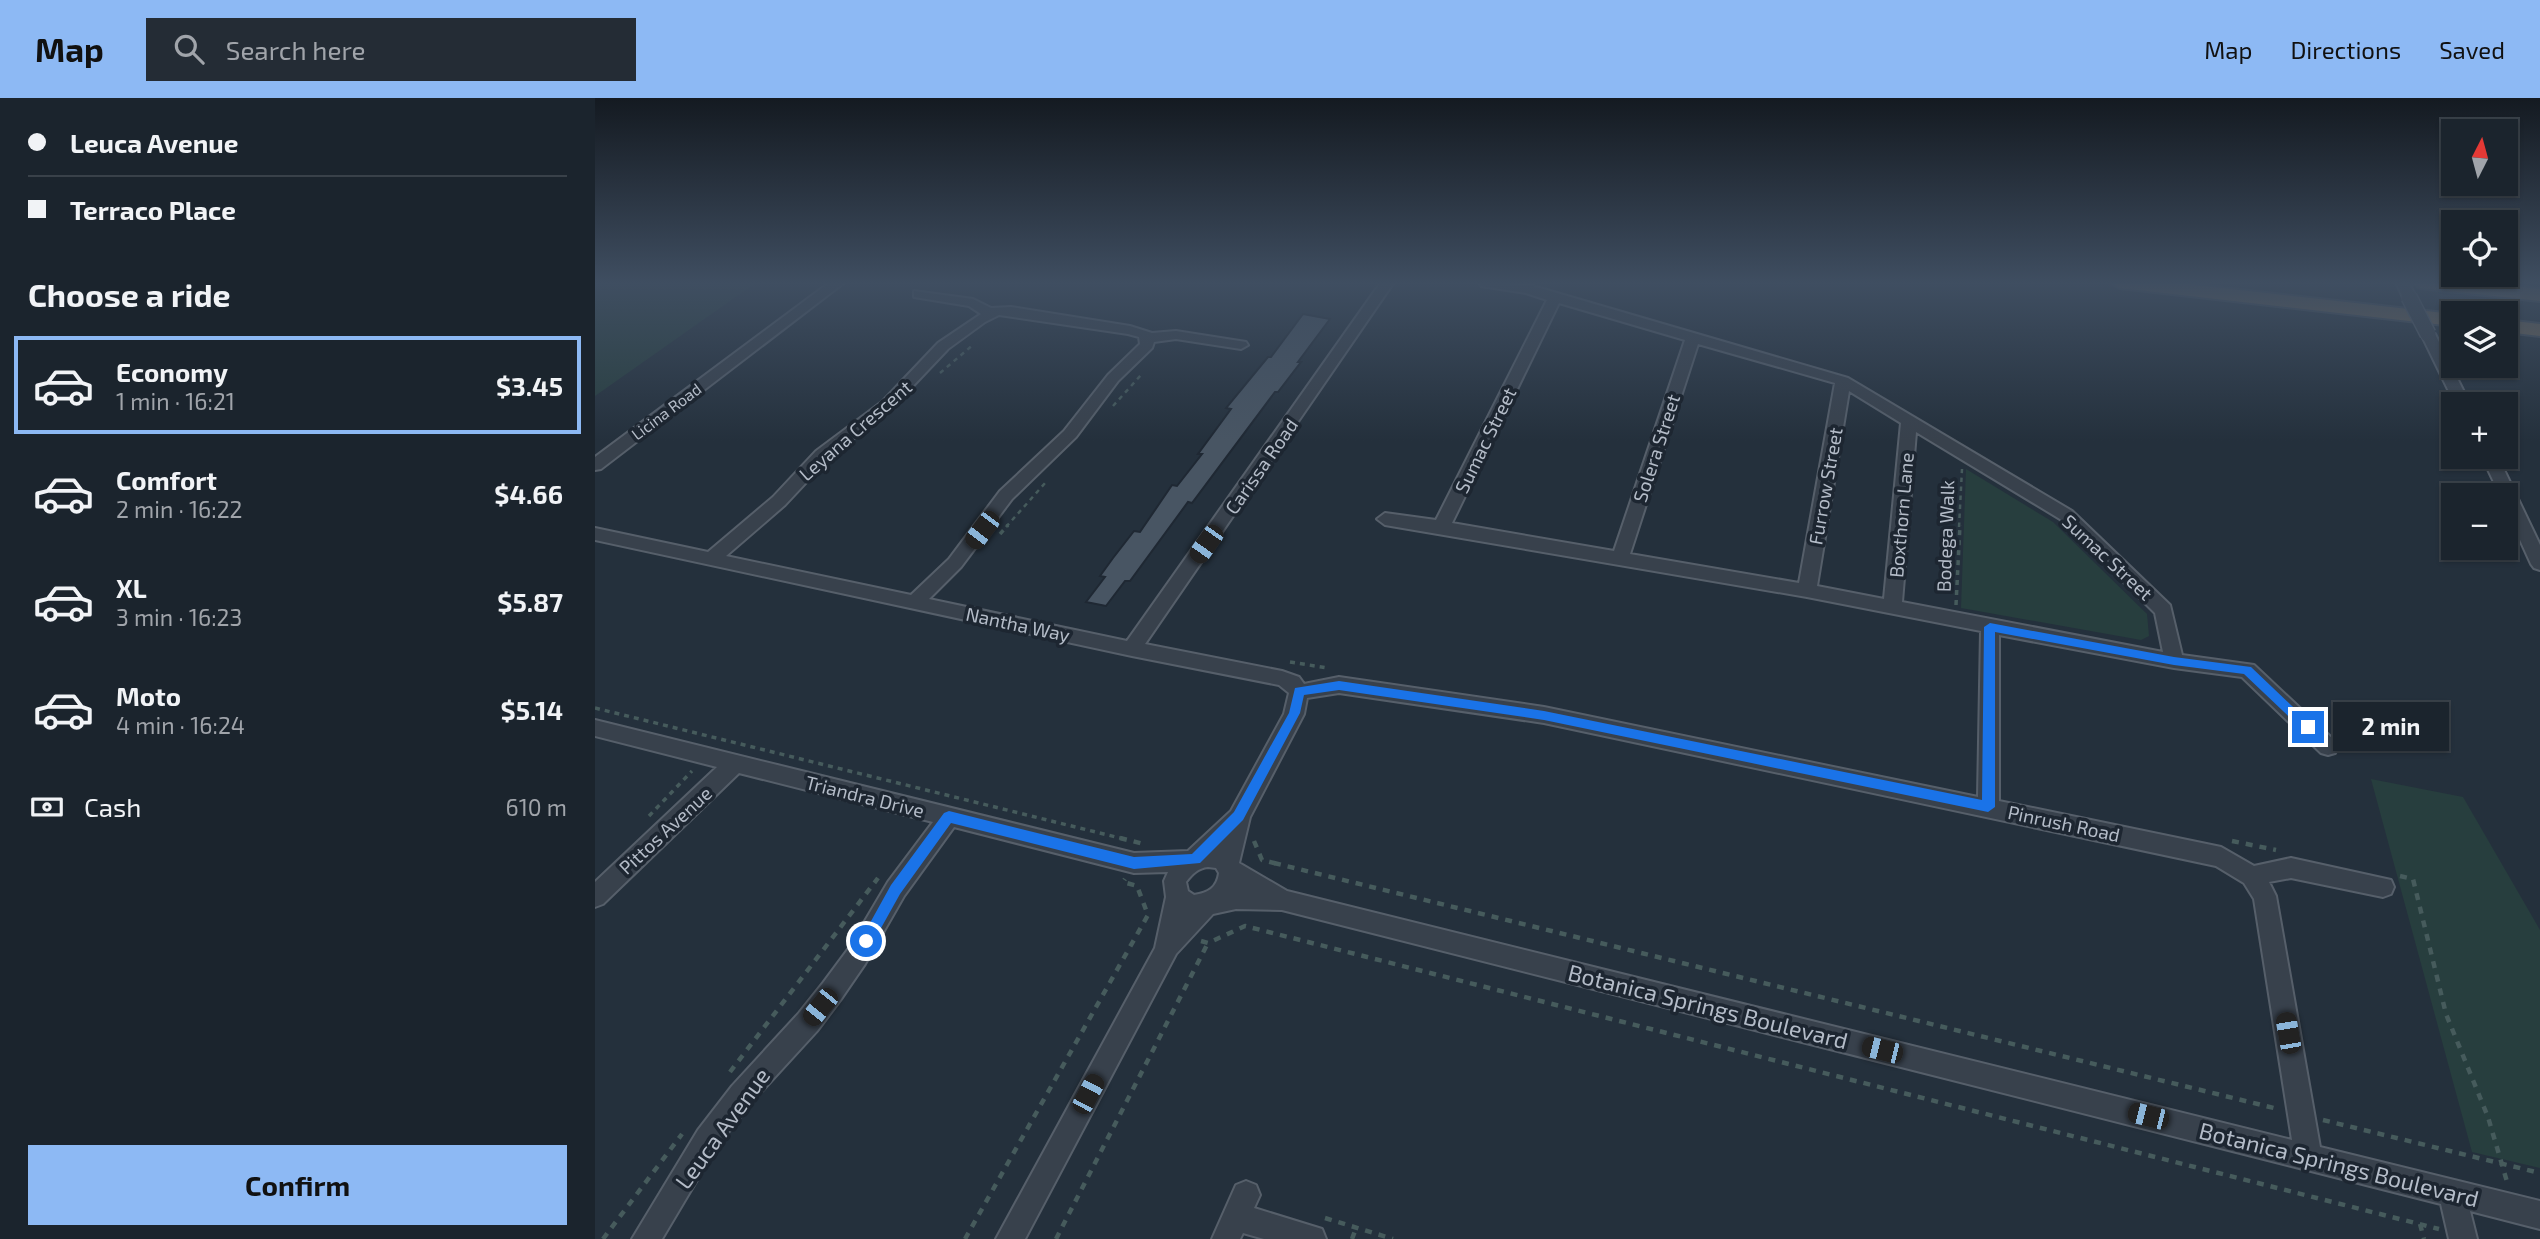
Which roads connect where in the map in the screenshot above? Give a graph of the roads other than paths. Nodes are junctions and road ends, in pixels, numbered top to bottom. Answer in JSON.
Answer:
{"nodes":[{"id":1,"x":767,"y":335,"type":"edge"},
{"id":2,"x":959,"y":335,"type":"edge"},
{"id":3,"x":1145,"y":335,"type":"edge"},
{"id":4,"x":1174,"y":335,"type":"edge"},
{"id":5,"x":1178,"y":335,"type":"edge"},
{"id":6,"x":1352,"y":335,"type":"edge"},
{"id":7,"x":1536,"y":335,"type":"edge"},
{"id":8,"x":1684,"y":335,"type":"edge"},
{"id":9,"x":2429,"y":335,"type":"edge"},
{"id":10,"x":1148,"y":338,"type":"junction"},
{"id":11,"x":1693,"y":338,"type":"junction"},
{"id":12,"x":1241,"y":345,"type":"dead end"},
{"id":13,"x":1843,"y":381,"type":"junction"},
{"id":14,"x":2457,"y":392,"type":"edge"},
{"id":15,"x":1909,"y":422,"type":"junction"},
{"id":16,"x":595,"y":465,"type":"edge"},
{"id":17,"x":2496,"y":469,"type":"edge"},
{"id":18,"x":1384,"y":519,"type":"dead end"},
{"id":19,"x":1441,"y":527,"type":"junction"},
{"id":20,"x":595,"y":534,"type":"edge"},
{"id":21,"x":712,"y":559,"type":"junction"},
{"id":22,"x":1620,"y":559,"type":"junction"},
{"id":23,"x":2540,"y":564,"type":"edge"},
{"id":24,"x":1807,"y":591,"type":"junction"},
{"id":25,"x":915,"y":602,"type":"junction"},
{"id":26,"x":1892,"y":608,"type":"junction"},
{"id":27,"x":1990,"y":627,"type":"junction"},
{"id":28,"x":1132,"y":649,"type":"junction"},
{"id":29,"x":2174,"y":661,"type":"junction"},
{"id":30,"x":1299,"y":692,"type":"junction"},
{"id":31,"x":595,"y":728,"type":"edge"},
{"id":32,"x":2328,"y":747,"type":"dead end"},
{"id":33,"x":735,"y":763,"type":"junction"},
{"id":34,"x":940,"y":807,"type":"junction"},
{"id":35,"x":1988,"y":807,"type":"junction"},
{"id":36,"x":1238,"y":816,"type":"junction"},
{"id":37,"x":1140,"y":854,"type":"junction"},
{"id":38,"x":1194,"y":860,"type":"junction"},
{"id":39,"x":1229,"y":866,"type":"junction"},
{"id":40,"x":2252,"y":876,"type":"junction"},
{"id":41,"x":2383,"y":887,"type":"dead end"},
{"id":42,"x":1175,"y":893,"type":"junction"},
{"id":43,"x":595,"y":897,"type":"edge"},
{"id":44,"x":1282,"y":900,"type":"junction"},
{"id":45,"x":1209,"y":904,"type":"junction"},
{"id":46,"x":1166,"y":950,"type":"junction"},
{"id":47,"x":2308,"y":1156,"type":"junction"},
{"id":48,"x":2452,"y":1192,"type":"junction"},
{"id":49,"x":2540,"y":1215,"type":"edge"},
{"id":50,"x":1236,"y":1217,"type":"edge"},
{"id":51,"x":2463,"y":1237,"type":"edge"},
{"id":52,"x":646,"y":1239,"type":"edge"},
{"id":53,"x":1010,"y":1239,"type":"edge"},
{"id":54,"x":1312,"y":1239,"type":"edge"}],
"edges":[{"from":1,"to":16,"type":"street","name":"Licina Road"},
{"from":2,"to":21,"type":"street","name":"Leyana Crescent"},
{"from":3,"to":10,"type":"street"},
{"from":4,"to":10,"type":"street"},
{"from":5,"to":12,"type":"street"},
{"from":6,"to":28,"type":"street","name":"Carissa Road"},
{"from":7,"to":19,"type":"street","name":"Sumac Street"},
{"from":8,"to":11,"type":"street","name":"Sumac Street"},
{"from":9,"to":14,"type":"street","bridge":true},
{"from":10,"to":25,"type":"street"},
{"from":11,"to":13,"type":"street","name":"Sumac Street"},
{"from":11,"to":22,"type":"street","name":"Solera Street"},
{"from":13,"to":15,"type":"street","name":"Sumac Street"},
{"from":13,"to":24,"type":"street","name":"Furrow Street"},
{"from":15,"to":26,"type":"street","name":"Boxthorn Lane"},
{"from":15,"to":29,"type":"street","name":"Sumac Street"},
{"from":17,"to":23,"type":"street"},
{"from":18,"to":19,"type":"street"},
{"from":19,"to":22,"type":"street"},
{"from":20,"to":21,"type":"street","name":"Nantha Way"},
{"from":21,"to":25,"type":"street","name":"Nantha Way"},
{"from":22,"to":24,"type":"street"},
{"from":24,"to":26,"type":"street"},
{"from":25,"to":28,"type":"street","name":"Nantha Way"},
{"from":26,"to":27,"type":"street"},
{"from":27,"to":29,"type":"street"},
{"from":27,"to":35,"type":"street"},
{"from":28,"to":30,"type":"street","name":"Nantha Way"},
{"from":29,"to":32,"type":"street"},
{"from":30,"to":35,"type":"street","name":"Pinrush Road"},
{"from":30,"to":36,"type":"street"},
{"from":31,"to":33,"type":"street","name":"Triandra Drive"},
{"from":33,"to":34,"type":"street","name":"Triandra Drive"},
{"from":33,"to":43,"type":"street","name":"Pittos Avenue"},
{"from":34,"to":37,"type":"street","name":"Triandra Drive"},
{"from":34,"to":52,"type":"street","name":"Leuca Avenue"},
{"from":35,"to":40,"type":"street","name":"Pinrush Road"},
{"from":36,"to":38,"type":"street"},
{"from":36,"to":39,"type":"street"},
{"from":37,"to":38,"type":"street","name":"Triandra Drive"},
{"from":37,"to":42,"type":"street","name":"Triandra Drive"},
{"from":38,"to":39,"type":"street"},
{"from":38,"to":42,"type":"street"},
{"from":39,"to":44,"type":"street","name":"Botanica Springs Boulevard"},
{"from":39,"to":45,"type":"street"},
{"from":40,"to":41,"type":"street"},
{"from":40,"to":47,"type":"street"},
{"from":42,"to":45,"type":"street"},
{"from":42,"to":46,"type":"street"},
{"from":44,"to":45,"type":"street","name":"Botanica Springs Boulevard"},
{"from":44,"to":47,"type":"street","name":"Botanica Springs Boulevard"},
{"from":45,"to":46,"type":"street"},
{"from":46,"to":53,"type":"street"},
{"from":47,"to":48,"type":"street","name":"Botanica Springs Boulevard"},
{"from":48,"to":49,"type":"street","name":"Botanica Springs Boulevard"},
{"from":48,"to":51,"type":"street"},
{"from":50,"to":54,"type":"street"}]}
